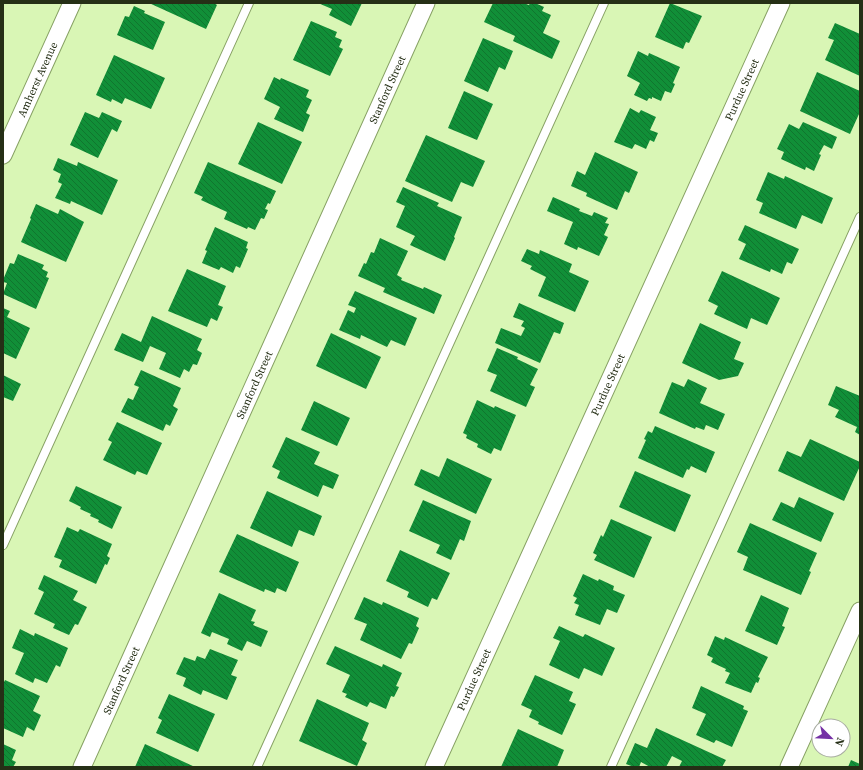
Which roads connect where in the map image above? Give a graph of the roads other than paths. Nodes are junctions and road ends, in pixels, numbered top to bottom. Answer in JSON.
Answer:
{"nodes":[{"id":1,"x":72,"y":3,"type":"edge"},
{"id":2,"x":248,"y":3,"type":"edge"},
{"id":3,"x":426,"y":3,"type":"edge"},
{"id":4,"x":604,"y":3,"type":"edge"},
{"id":5,"x":781,"y":3,"type":"edge"},
{"id":6,"x":3,"y":155,"type":"edge"},
{"id":7,"x":860,"y":217,"type":"edge"},
{"id":8,"x":3,"y":544,"type":"edge"},
{"id":9,"x":860,"y":611,"type":"edge"},
{"id":10,"x":82,"y":767,"type":"edge"},
{"id":11,"x":257,"y":767,"type":"edge"},
{"id":12,"x":434,"y":767,"type":"edge"},
{"id":13,"x":611,"y":767,"type":"edge"},
{"id":14,"x":789,"y":767,"type":"edge"}],
"edges":[{"from":1,"to":6,"type":"street","name":"Amherst Avenue"},
{"from":2,"to":8,"type":"lane"},
{"from":3,"to":10,"type":"street","name":"Stanford Street"},
{"from":4,"to":11,"type":"lane"},
{"from":5,"to":12,"type":"street","name":"Purdue Street"},
{"from":7,"to":13,"type":"lane"},
{"from":9,"to":14,"type":"street"}]}
